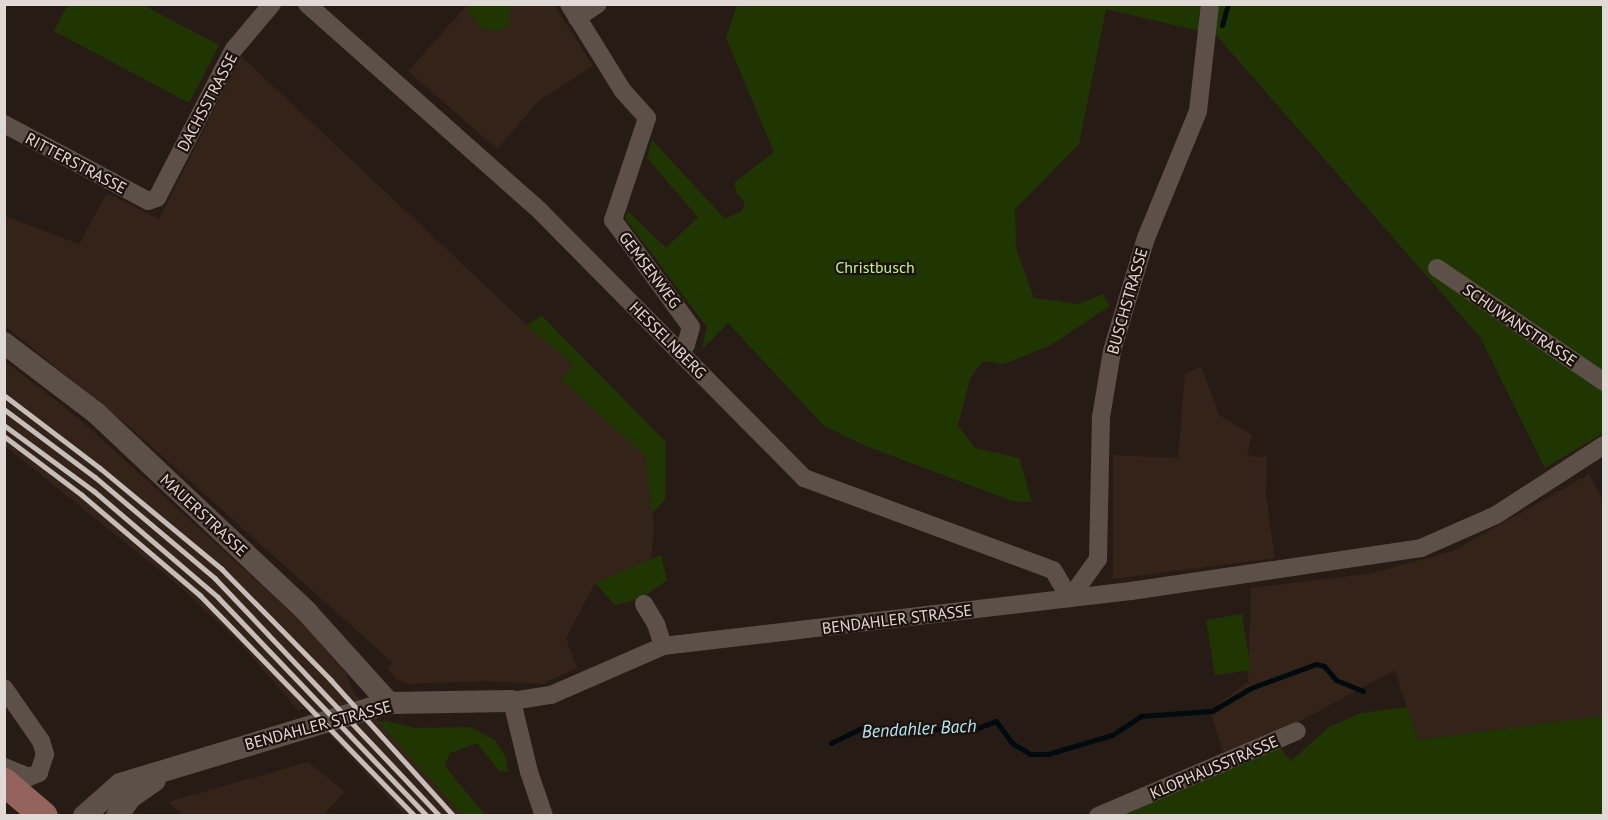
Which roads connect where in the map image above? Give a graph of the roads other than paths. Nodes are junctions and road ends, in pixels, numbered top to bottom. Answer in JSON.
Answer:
{"nodes":[{"id":1,"x":273,"y":4,"type":"edge"},
{"id":2,"x":307,"y":4,"type":"edge"},
{"id":3,"x":598,"y":4,"type":"edge"},
{"id":4,"x":1210,"y":4,"type":"edge"},
{"id":5,"x":573,"y":11,"type":"edge"},
{"id":6,"x":4,"y":124,"type":"edge"},
{"id":7,"x":148,"y":201,"type":"joint"},
{"id":8,"x":1437,"y":268,"type":"dead end"},
{"id":9,"x":4,"y":343,"type":"edge"},
{"id":10,"x":680,"y":351,"type":"junction"},
{"id":11,"x":1604,"y":382,"type":"edge"},
{"id":12,"x":1604,"y":445,"type":"edge"},
{"id":13,"x":1070,"y":598,"type":"junction"},
{"id":14,"x":644,"y":604,"type":"dead end"},
{"id":15,"x":663,"y":646,"type":"junction"},
{"id":16,"x":4,"y":688,"type":"edge"},
{"id":17,"x":512,"y":701,"type":"junction"},
{"id":18,"x":389,"y":703,"type":"junction"},
{"id":19,"x":1298,"y":731,"type":"dead end"},
{"id":20,"x":179,"y":765,"type":"junction"},
{"id":21,"x":4,"y":767,"type":"edge"},
{"id":22,"x":4,"y":782,"type":"edge"},
{"id":23,"x":44,"y":816,"type":"edge"},
{"id":24,"x":84,"y":816,"type":"edge"},
{"id":25,"x":117,"y":816,"type":"edge"},
{"id":26,"x":544,"y":816,"type":"edge"},
{"id":27,"x":1098,"y":816,"type":"edge"}],
"edges":[{"from":1,"to":7,"type":"street","name":"DACHSSTRASSE"},
{"from":2,"to":10,"type":"street","name":"HESSELNBERG"},
{"from":3,"to":5,"type":"street"},
{"from":4,"to":13,"type":"street","name":"BUSCHSTRASSE"},
{"from":5,"to":10,"type":"street","name":"GEMSENWEG"},
{"from":6,"to":7,"type":"street","name":"RITTERSTRASSE"},
{"from":8,"to":11,"type":"street","name":"SCHUWANSTRASSE"},
{"from":9,"to":18,"type":"street","name":"MAUERSTRASSE"},
{"from":10,"to":13,"type":"street","name":"HESSELNBERG"},
{"from":12,"to":13,"type":"street","name":"BENDAHLER STRASSE"},
{"from":13,"to":15,"type":"street","name":"BENDAHLER STRASSE"},
{"from":14,"to":15,"type":"street"},
{"from":15,"to":17,"type":"street","name":"BENDAHLER STRASSE"},
{"from":16,"to":21,"type":"street"},
{"from":17,"to":18,"type":"street","name":"BENDAHLER STRASSE"},
{"from":17,"to":26,"type":"street"},
{"from":18,"to":20,"type":"street","name":"BENDAHLER STRASSE"},
{"from":19,"to":27,"type":"street","name":"KLOPHAUSSTRASSE"},
{"from":20,"to":24,"type":"street","name":"BENDAHLER STRASSE"},
{"from":20,"to":25,"type":"street","name":"BENDAHLER STRASSE"},
{"from":22,"to":23,"type":"main road"}]}
